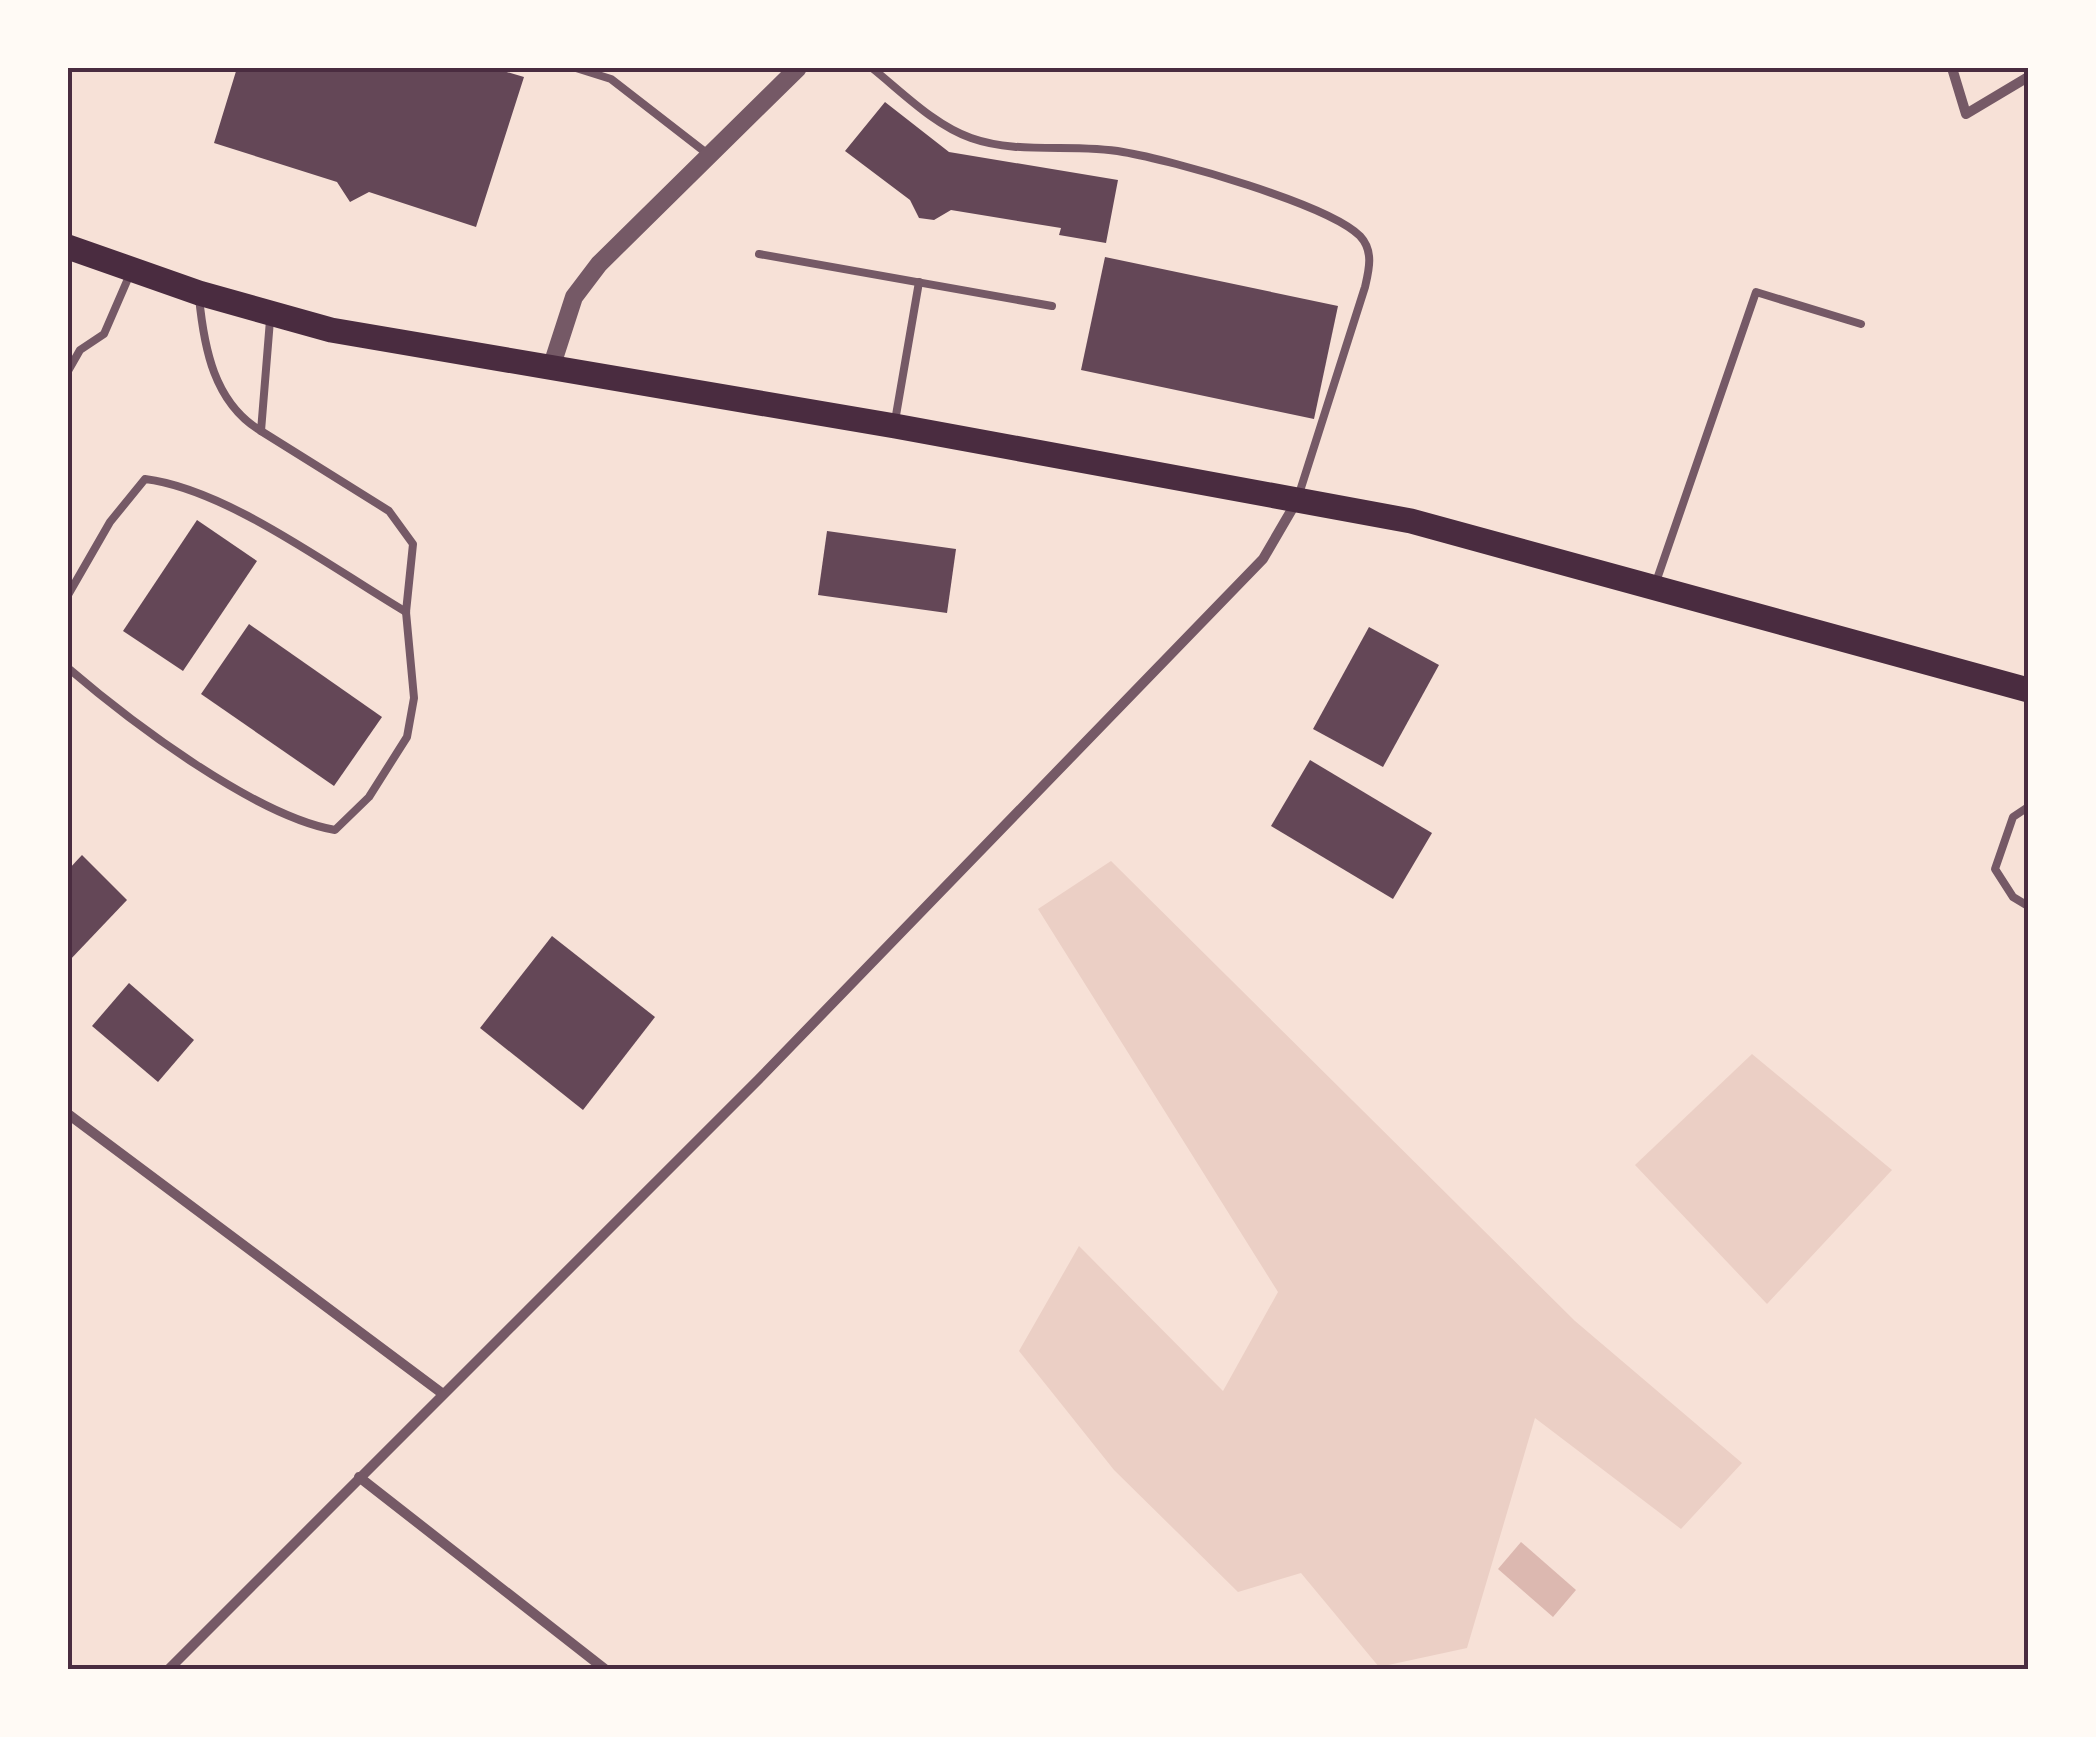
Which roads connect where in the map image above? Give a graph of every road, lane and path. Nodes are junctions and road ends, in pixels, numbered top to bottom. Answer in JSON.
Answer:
{"nodes":[{"id":1,"x":576,"y":68,"type":"edge"},
{"id":2,"x":798,"y":68,"type":"edge"},
{"id":3,"x":872,"y":68,"type":"edge"},
{"id":4,"x":1952,"y":68,"type":"edge"},
{"id":5,"x":2028,"y":77,"type":"edge"},
{"id":6,"x":710,"y":156,"type":"junction"},
{"id":7,"x":68,"y":246,"type":"edge"},
{"id":8,"x":758,"y":254,"type":"dead end"},
{"id":9,"x":132,"y":270,"type":"junction"},
{"id":10,"x":919,"y":282,"type":"junction"},
{"id":11,"x":199,"y":293,"type":"junction"},
{"id":12,"x":1052,"y":306,"type":"dead end"},
{"id":13,"x":270,"y":314,"type":"junction"},
{"id":14,"x":1862,"y":324,"type":"dead end"},
{"id":15,"x":550,"y":368,"type":"junction"},
{"id":16,"x":68,"y":372,"type":"edge"},
{"id":17,"x":894,"y":426,"type":"junction"},
{"id":18,"x":261,"y":431,"type":"junction"},
{"id":19,"x":1298,"y":498,"type":"junction"},
{"id":20,"x":1655,"y":586,"type":"junction"},
{"id":21,"x":68,"y":595,"type":"edge"},
{"id":22,"x":406,"y":612,"type":"junction"},
{"id":23,"x":68,"y":668,"type":"edge"},
{"id":24,"x":2028,"y":690,"type":"edge"},
{"id":25,"x":2028,"y":807,"type":"edge"},
{"id":26,"x":2028,"y":906,"type":"edge"},
{"id":27,"x":68,"y":1114,"type":"edge"},
{"id":28,"x":442,"y":1394,"type":"junction"},
{"id":29,"x":358,"y":1477,"type":"junction"},
{"id":30,"x":168,"y":1670,"type":"edge"},
{"id":31,"x":606,"y":1670,"type":"edge"}],
"edges":[{"from":1,"to":6,"type":"lane"},
{"from":2,"to":6,"type":"street"},
{"from":3,"to":19,"type":"lane"},
{"from":4,"to":5,"type":"street"},
{"from":6,"to":15,"type":"street"},
{"from":7,"to":9,"type":"main road"},
{"from":8,"to":10,"type":"lane"},
{"from":9,"to":11,"type":"main road"},
{"from":9,"to":16,"type":"lane"},
{"from":10,"to":12,"type":"lane"},
{"from":10,"to":17,"type":"lane"},
{"from":11,"to":13,"type":"main road"},
{"from":11,"to":18,"type":"lane"},
{"from":13,"to":15,"type":"main road"},
{"from":13,"to":18,"type":"lane"},
{"from":14,"to":20,"type":"lane"},
{"from":15,"to":17,"type":"main road"},
{"from":17,"to":19,"type":"main road"},
{"from":18,"to":22,"type":"lane"},
{"from":19,"to":20,"type":"main road"},
{"from":19,"to":28,"type":"street"},
{"from":20,"to":24,"type":"main road"},
{"from":21,"to":22,"type":"lane"},
{"from":22,"to":23,"type":"lane"},
{"from":25,"to":26,"type":"lane"},
{"from":27,"to":28,"type":"street"},
{"from":28,"to":29,"type":"street"},
{"from":29,"to":30,"type":"street"},
{"from":29,"to":31,"type":"street"}]}
